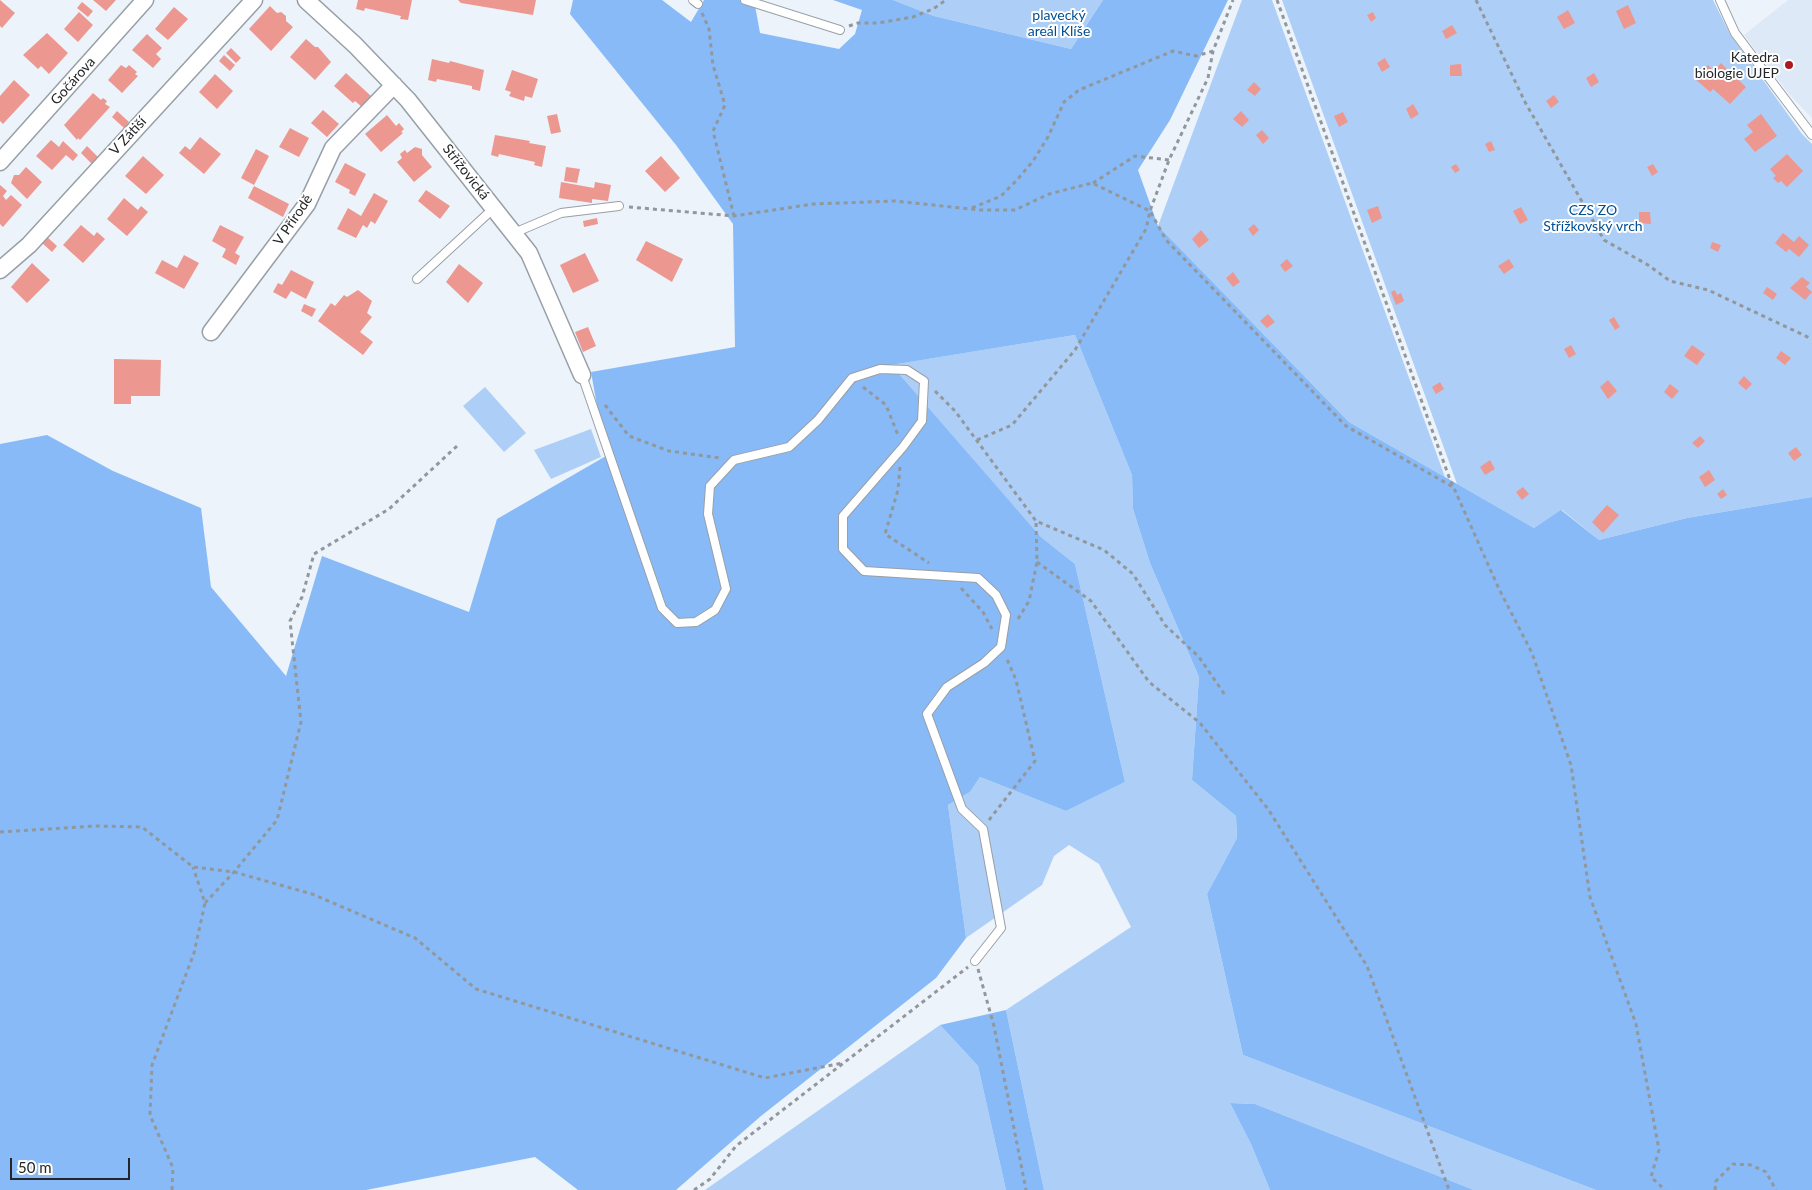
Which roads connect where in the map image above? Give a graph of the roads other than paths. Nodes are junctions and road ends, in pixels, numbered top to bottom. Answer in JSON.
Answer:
{"nodes":[{"id":1,"x":145,"y":0,"type":"edge"},
{"id":2,"x":254,"y":0,"type":"edge"},
{"id":3,"x":306,"y":0,"type":"edge"},
{"id":4,"x":745,"y":0,"type":"edge"},
{"id":5,"x":1720,"y":0,"type":"edge"},
{"id":6,"x":840,"y":30,"type":"road end"},
{"id":7,"x":394,"y":85,"type":"junction"},
{"id":8,"x":1812,"y":135,"type":"edge"},
{"id":9,"x":0,"y":162,"type":"edge"},
{"id":10,"x":618,"y":206,"type":"road end"},
{"id":11,"x":494,"y":208,"type":"junction"},
{"id":12,"x":514,"y":233,"type":"junction"},
{"id":13,"x":0,"y":270,"type":"edge"},
{"id":14,"x":417,"y":279,"type":"dead end"},
{"id":15,"x":211,"y":332,"type":"dead end"},
{"id":16,"x":582,"y":374,"type":"joint"},
{"id":17,"x":976,"y":961,"type":"road end"}],
"edges":[{"from":1,"to":9,"type":"street","name":"Gočárova"},
{"from":2,"to":13,"type":"street","name":"V Zátiší"},
{"from":3,"to":7,"type":"street","name":"Střížovická"},
{"from":4,"to":6,"type":"lane"},
{"from":5,"to":8,"type":"lane"},
{"from":7,"to":11,"type":"street","name":"Střížovická"},
{"from":7,"to":15,"type":"street","name":"V Přírodě"},
{"from":10,"to":12,"type":"lane"},
{"from":11,"to":12,"type":"street","name":"Střížovická"},
{"from":11,"to":14,"type":"lane"},
{"from":12,"to":16,"type":"street","name":"Střížovická"},
{"from":16,"to":17,"type":"lane"}]}
